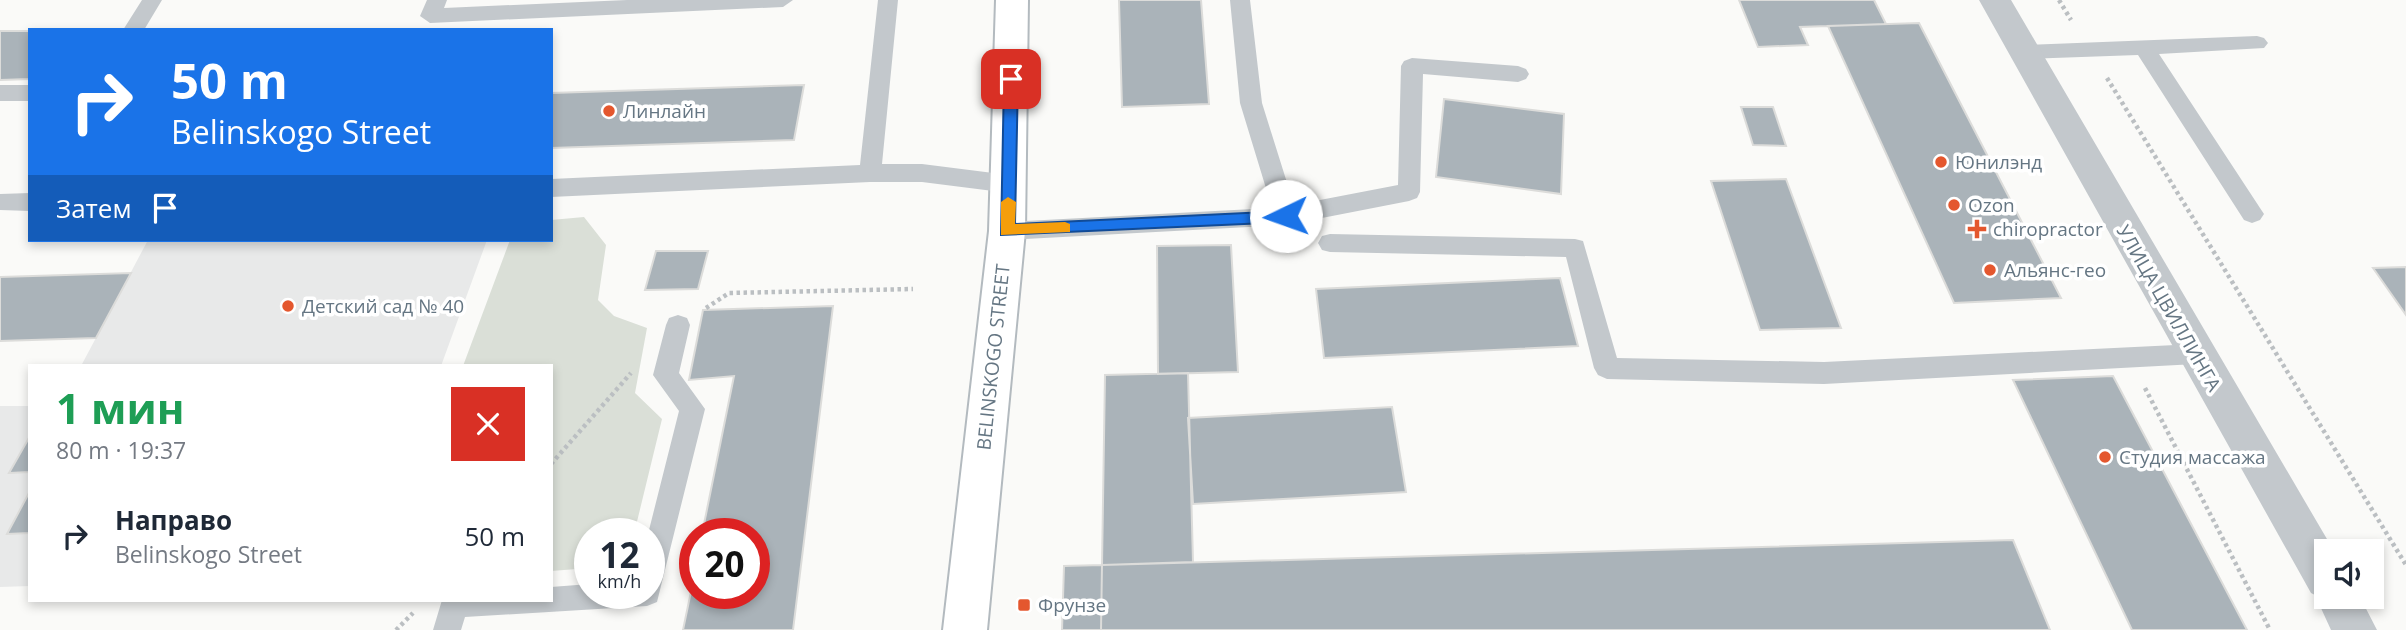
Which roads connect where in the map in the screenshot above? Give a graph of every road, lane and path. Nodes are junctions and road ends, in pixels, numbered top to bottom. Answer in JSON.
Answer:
{"nodes":[{"id":1,"x":152,"y":0,"type":"edge"},
{"id":2,"x":437,"y":0,"type":"edge"},
{"id":3,"x":783,"y":0,"type":"edge"},
{"id":4,"x":888,"y":0,"type":"edge"},
{"id":5,"x":1012,"y":0,"type":"edge"},
{"id":6,"x":1240,"y":0,"type":"edge"},
{"id":7,"x":1995,"y":0,"type":"edge"},
{"id":8,"x":2059,"y":0,"type":"edge"},
{"id":9,"x":134,"y":28,"type":"edge"},
{"id":10,"x":2257,"y":43,"type":"dead end"},
{"id":11,"x":2144,"y":47,"type":"junction"},
{"id":12,"x":2090,"y":50,"type":"junction"},
{"id":13,"x":2023,"y":52,"type":"junction"},
{"id":14,"x":1518,"y":74,"type":"dead end"},
{"id":15,"x":0,"y":93,"type":"edge"},
{"id":16,"x":28,"y":93,"type":"edge"},
{"id":17,"x":870,"y":173,"type":"junction"},
{"id":18,"x":1009,"y":184,"type":"junction"},
{"id":19,"x":553,"y":188,"type":"edge"},
{"id":20,"x":3,"y":202,"type":"dead end"},
{"id":21,"x":28,"y":202,"type":"edge"},
{"id":22,"x":2252,"y":214,"type":"dead end"},
{"id":23,"x":1286,"y":216,"type":"junction"},
{"id":24,"x":1007,"y":231,"type":"junction"},
{"id":25,"x":1330,"y":243,"type":"dead end"},
{"id":26,"x":913,"y":289,"type":"dead end"},
{"id":27,"x":678,"y":325,"type":"junction"},
{"id":28,"x":2196,"y":354,"type":"junction"},
{"id":29,"x":2130,"y":358,"type":"junction"},
{"id":30,"x":553,"y":462,"type":"edge"},
{"id":31,"x":665,"y":519,"type":"edge"},
{"id":32,"x":2314,"y":558,"type":"edge"},
{"id":33,"x":2406,"y":565,"type":"edge"},
{"id":34,"x":574,"y":598,"type":"edge"},
{"id":35,"x":553,"y":600,"type":"edge"},
{"id":36,"x":500,"y":602,"type":"edge"},
{"id":37,"x":2343,"y":609,"type":"edge"},
{"id":38,"x":447,"y":630,"type":"edge"},
{"id":39,"x":965,"y":630,"type":"edge"},
{"id":40,"x":2270,"y":630,"type":"edge"},
{"id":41,"x":2355,"y":630,"type":"edge"}],
"edges":[{"from":1,"to":9,"type":"lane"},
{"from":2,"to":3,"type":"lane"},
{"from":4,"to":17,"type":"lane"},
{"from":5,"to":18,"type":"main road","name":"BELINSKOGO STREET"},
{"from":6,"to":23,"type":"lane"},
{"from":7,"to":13,"type":"street","name":"УЛИЦА ЦВИЛЛИНГА"},
{"from":8,"to":12,"type":"path"},
{"from":10,"to":11,"type":"lane"},
{"from":11,"to":12,"type":"lane"},
{"from":11,"to":22,"type":"lane"},
{"from":12,"to":13,"type":"lane"},
{"from":12,"to":33,"type":"path"},
{"from":13,"to":28,"type":"street","name":"УЛИЦА ЦВИЛЛИНГА"},
{"from":14,"to":23,"type":"lane"},
{"from":15,"to":16,"type":"lane"},
{"from":17,"to":18,"type":"lane"},
{"from":17,"to":19,"type":"lane"},
{"from":18,"to":24,"type":"main road","name":"BELINSKOGO STREET"},
{"from":20,"to":21,"type":"lane"},
{"from":23,"to":24,"type":"lane"},
{"from":24,"to":39,"type":"main road","name":"BELINSKOGO STREET"},
{"from":25,"to":29,"type":"lane"},
{"from":26,"to":27,"type":"path"},
{"from":27,"to":30,"type":"path"},
{"from":27,"to":31,"type":"lane"},
{"from":28,"to":29,"type":"lane"},
{"from":28,"to":32,"type":"street","name":"УЛИЦА ЦВИЛЛИНГА"},
{"from":29,"to":40,"type":"path"},
{"from":34,"to":35,"type":"lane"},
{"from":36,"to":38,"type":"lane"},
{"from":37,"to":41,"type":"street"}]}
